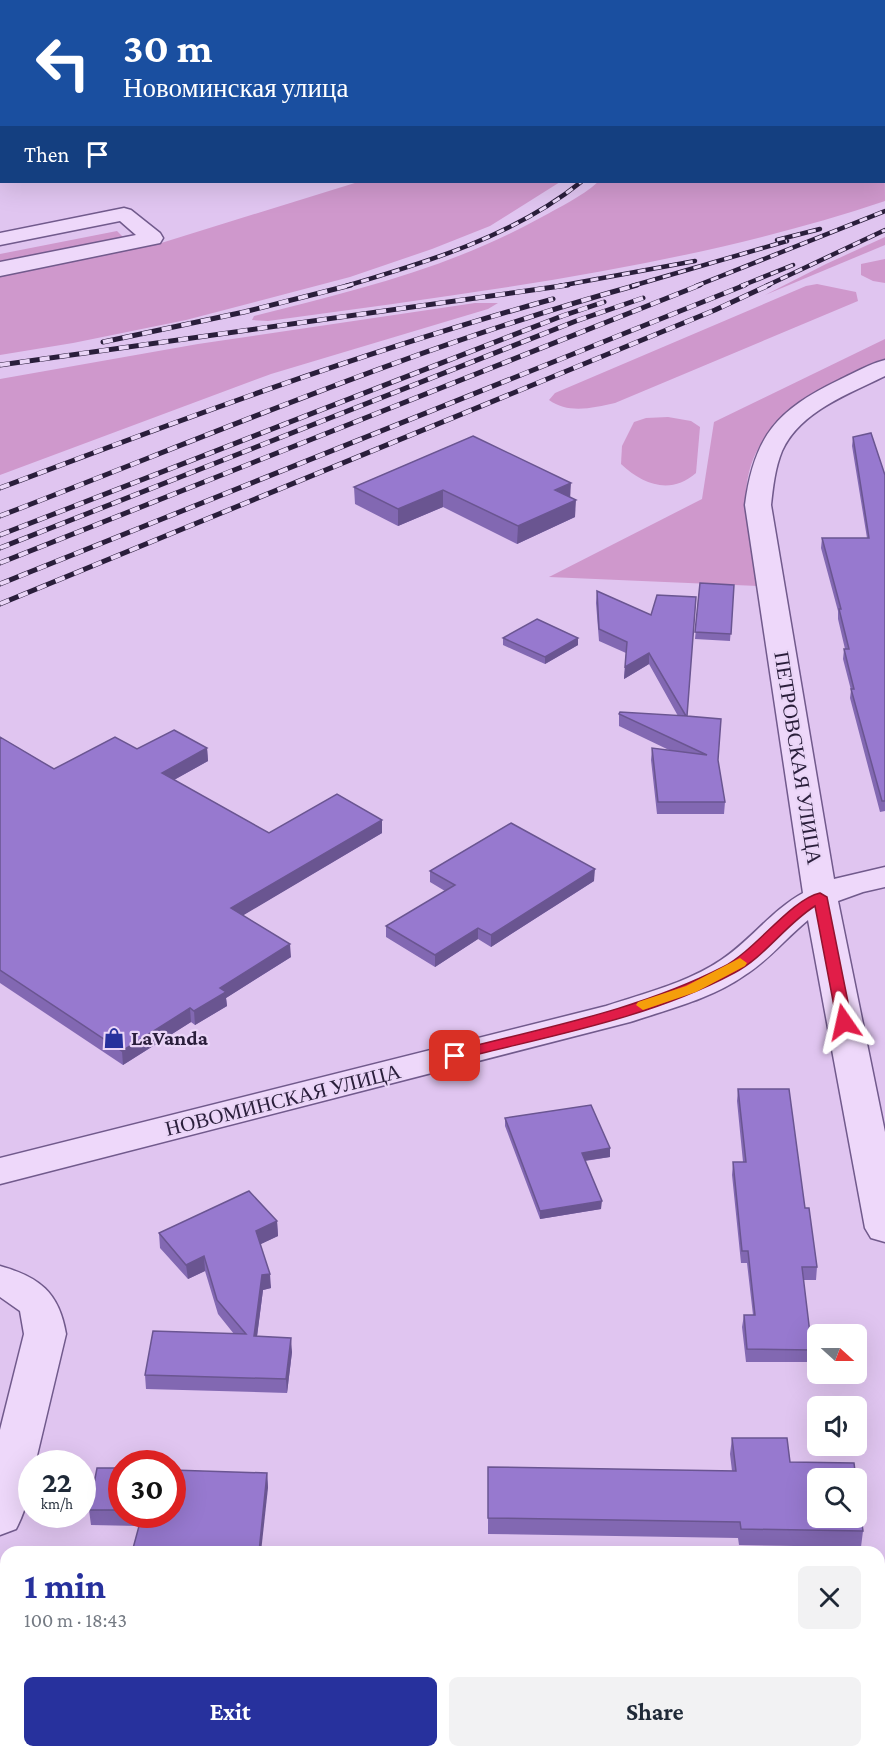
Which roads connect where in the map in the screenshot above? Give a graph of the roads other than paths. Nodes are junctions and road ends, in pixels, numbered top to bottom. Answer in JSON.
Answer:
{"nodes":[{"id":1,"x":0,"y":239,"type":"edge"},
{"id":2,"x":0,"y":269,"type":"edge"},
{"id":3,"x":885,"y":367,"type":"edge"},
{"id":4,"x":885,"y":877,"type":"edge"},
{"id":5,"x":820,"y":897,"type":"junction"},
{"id":6,"x":0,"y":1170,"type":"edge"},
{"id":7,"x":885,"y":1228,"type":"edge"},
{"id":8,"x":0,"y":1280,"type":"edge"},
{"id":9,"x":0,"y":1517,"type":"edge"}],
"edges":[{"from":1,"to":2,"type":"street"},
{"from":3,"to":5,"type":"street","name":"ПЕТРОВСКАЯ УЛИЦА"},
{"from":4,"to":5,"type":"street","name":"НОВОМИНСКАЯ УЛИЦА"},
{"from":5,"to":6,"type":"street","name":"НОВОМИНСКАЯ УЛИЦА"},
{"from":5,"to":7,"type":"street","name":"ПЕТРОВСКАЯ УЛИЦА"},
{"from":8,"to":9,"type":"street"}]}
